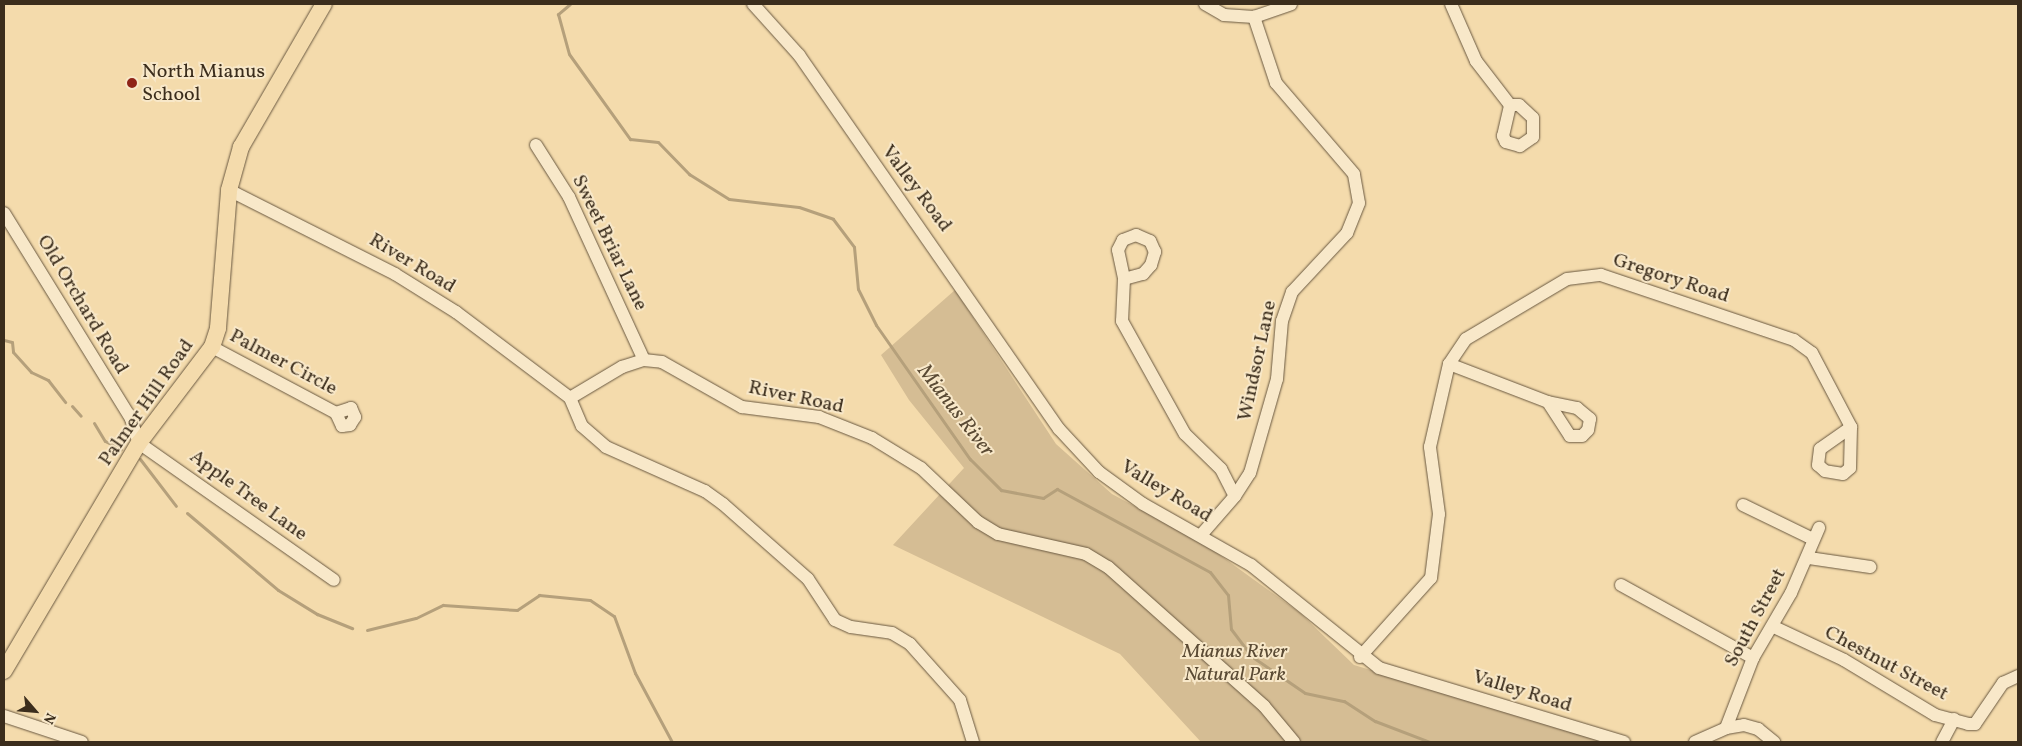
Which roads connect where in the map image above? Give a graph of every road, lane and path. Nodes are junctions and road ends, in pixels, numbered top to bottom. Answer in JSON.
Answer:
{"nodes":[{"id":1,"x":324,"y":4,"type":"edge"},
{"id":2,"x":752,"y":4,"type":"edge"},
{"id":3,"x":1204,"y":4,"type":"edge"},
{"id":4,"x":1291,"y":4,"type":"edge"},
{"id":5,"x":1451,"y":4,"type":"edge"},
{"id":6,"x":1254,"y":17,"type":"junction"},
{"id":7,"x":1510,"y":105,"type":"dead end"},
{"id":8,"x":536,"y":146,"type":"dead end"},
{"id":9,"x":228,"y":190,"type":"junction"},
{"id":10,"x":4,"y":213,"type":"edge"},
{"id":11,"x":1124,"y":279,"type":"dead end"},
{"id":12,"x":212,"y":346,"type":"junction"},
{"id":13,"x":644,"y":360,"type":"junction"},
{"id":14,"x":1449,"y":364,"type":"junction"},
{"id":15,"x":570,"y":398,"type":"junction"},
{"id":16,"x":1548,"y":402,"type":"dead end"},
{"id":17,"x":336,"y":413,"type":"dead end"},
{"id":18,"x":1850,"y":427,"type":"dead end"},
{"id":19,"x":139,"y":444,"type":"junction"},
{"id":20,"x":1235,"y":496,"type":"junction"},
{"id":21,"x":1743,"y":505,"type":"dead end"},
{"id":22,"x":1819,"y":528,"type":"dead end"},
{"id":23,"x":1201,"y":535,"type":"junction"},
{"id":24,"x":1813,"y":540,"type":"junction"},
{"id":25,"x":1809,"y":558,"type":"junction"},
{"id":26,"x":1870,"y":567,"type":"dead end"},
{"id":27,"x":334,"y":580,"type":"dead end"},
{"id":28,"x":1621,"y":586,"type":"dead end"},
{"id":29,"x":1774,"y":627,"type":"junction"},
{"id":30,"x":1360,"y":656,"type":"junction"},
{"id":31,"x":1753,"y":658,"type":"junction"},
{"id":32,"x":4,"y":671,"type":"edge"},
{"id":33,"x":2018,"y":676,"type":"edge"},
{"id":34,"x":4,"y":716,"type":"edge"},
{"id":35,"x":1954,"y":719,"type":"junction"},
{"id":36,"x":1726,"y":728,"type":"junction"},
{"id":37,"x":82,"y":742,"type":"edge"},
{"id":38,"x":973,"y":742,"type":"edge"},
{"id":39,"x":1294,"y":742,"type":"edge"},
{"id":40,"x":1624,"y":742,"type":"edge"},
{"id":41,"x":1695,"y":742,"type":"edge"},
{"id":42,"x":1774,"y":742,"type":"edge"},
{"id":43,"x":1942,"y":742,"type":"edge"}],
"edges":[{"from":1,"to":9,"type":"main road","name":"Palmer Hill Road"},
{"from":2,"to":23,"type":"street","name":"Valley Road"},
{"from":3,"to":6,"type":"street"},
{"from":4,"to":6,"type":"street"},
{"from":5,"to":7,"type":"street"},
{"from":6,"to":20,"type":"street","name":"Windsor Lane"},
{"from":8,"to":13,"type":"street","name":"Sweet Briar Lane"},
{"from":9,"to":12,"type":"main road","name":"Palmer Hill Road"},
{"from":9,"to":15,"type":"street","name":"River Road"},
{"from":10,"to":19,"type":"street","name":"Old Orchard Road"},
{"from":11,"to":20,"type":"street"},
{"from":12,"to":17,"type":"street","name":"Palmer Circle"},
{"from":12,"to":19,"type":"main road","name":"Palmer Hill Road"},
{"from":13,"to":15,"type":"street"},
{"from":13,"to":39,"type":"street","name":"River Road"},
{"from":14,"to":16,"type":"street"},
{"from":14,"to":18,"type":"street","name":"Gregory Road"},
{"from":14,"to":30,"type":"street","name":"Gregory Road"},
{"from":15,"to":38,"type":"street"},
{"from":19,"to":27,"type":"street","name":"Apple Tree Lane"},
{"from":19,"to":32,"type":"main road","name":"Palmer Hill Road"},
{"from":20,"to":23,"type":"street","name":"Windsor Lane"},
{"from":21,"to":24,"type":"street"},
{"from":22,"to":24,"type":"street","name":"South Street"},
{"from":23,"to":30,"type":"street","name":"Valley Road"},
{"from":24,"to":25,"type":"street","name":"South Street"},
{"from":25,"to":26,"type":"street"},
{"from":25,"to":29,"type":"street","name":"South Street"},
{"from":28,"to":31,"type":"street"},
{"from":29,"to":31,"type":"street","name":"South Street"},
{"from":29,"to":35,"type":"street","name":"Chestnut Street"},
{"from":30,"to":40,"type":"street","name":"Valley Road"},
{"from":31,"to":36,"type":"street","name":"South Street"},
{"from":33,"to":35,"type":"street","name":"Chestnut Street"},
{"from":34,"to":37,"type":"street"},
{"from":35,"to":43,"type":"street"},
{"from":36,"to":41,"type":"street"},
{"from":36,"to":42,"type":"street"}]}
